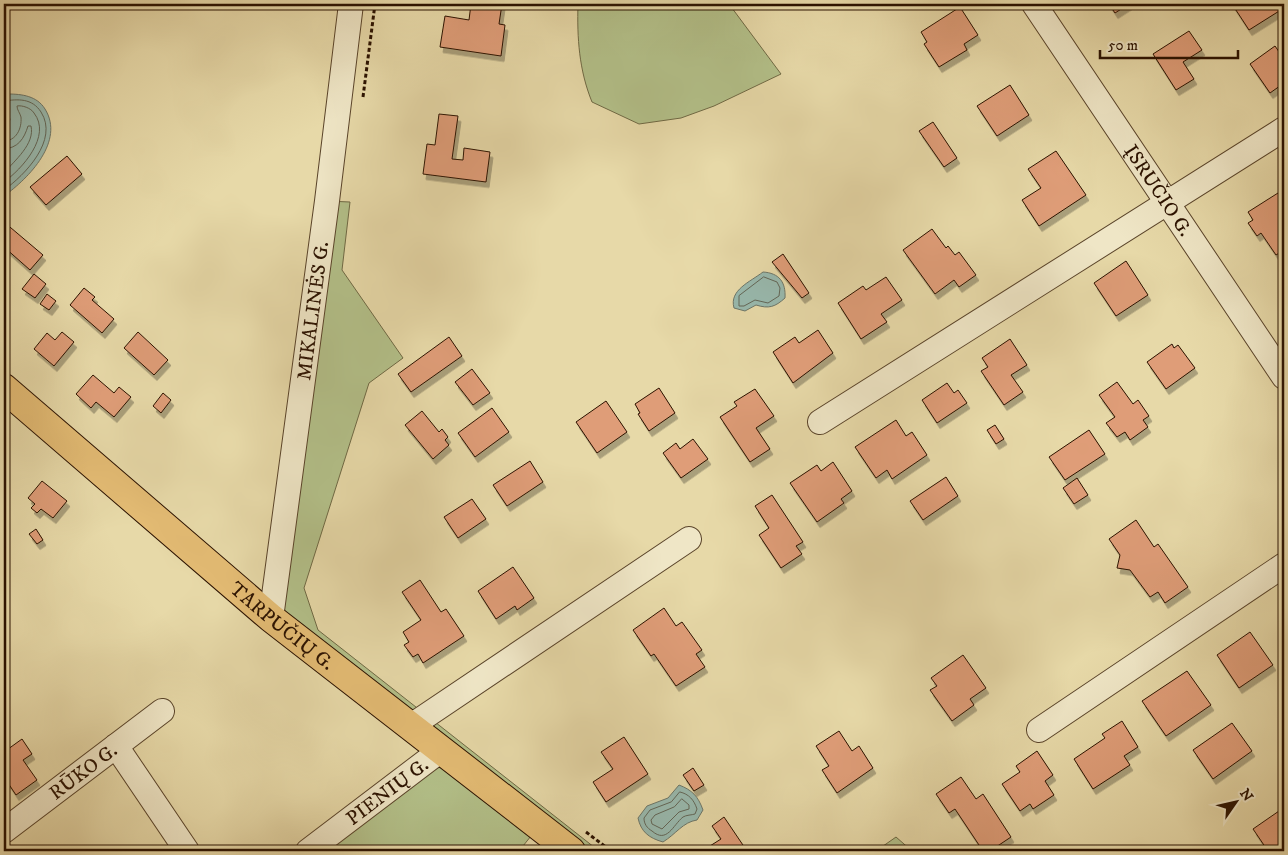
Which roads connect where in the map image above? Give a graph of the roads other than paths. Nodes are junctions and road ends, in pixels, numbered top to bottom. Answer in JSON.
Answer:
{"nodes":[{"id":1,"x":350,"y":4,"type":"edge"},
{"id":2,"x":1034,"y":4,"type":"edge"},
{"id":3,"x":1284,"y":129,"type":"edge"},
{"id":4,"x":1167,"y":203,"type":"junction"},
{"id":5,"x":1284,"y":376,"type":"edge"},
{"id":6,"x":4,"y":388,"type":"edge"},
{"id":7,"x":820,"y":422,"type":"dead end"},
{"id":8,"x":689,"y":539,"type":"dead end"},
{"id":9,"x":1284,"y":565,"type":"edge"},
{"id":10,"x":271,"y":618,"type":"junction"},
{"id":11,"x":162,"y":711,"type":"dead end"},
{"id":12,"x":411,"y":726,"type":"junction"},
{"id":13,"x":1039,"y":730,"type":"dead end"},
{"id":14,"x":116,"y":746,"type":"junction"},
{"id":15,"x":441,"y":750,"type":"junction"},
{"id":16,"x":4,"y":831,"type":"edge"},
{"id":17,"x":187,"y":851,"type":"edge"},
{"id":18,"x":308,"y":851,"type":"edge"},
{"id":19,"x":571,"y":851,"type":"edge"}],
"edges":[{"from":1,"to":10,"type":"street","name":"MIKALINĖS G."},
{"from":2,"to":4,"type":"street","name":"ĮSRUČIO G."},
{"from":3,"to":4,"type":"street"},
{"from":4,"to":5,"type":"street","name":"ĮSRUČIO G."},
{"from":4,"to":7,"type":"street"},
{"from":6,"to":10,"type":"main road","name":"TARPUČIŲ G."},
{"from":8,"to":12,"type":"street"},
{"from":9,"to":13,"type":"street"},
{"from":10,"to":12,"type":"main road","name":"TARPUČIŲ G."},
{"from":11,"to":14,"type":"street","name":"RŪKO G."},
{"from":12,"to":15,"type":"main road","name":"TARPUČIŲ G."},
{"from":14,"to":16,"type":"street","name":"RŪKO G."},
{"from":14,"to":17,"type":"street"},
{"from":15,"to":18,"type":"street","name":"PIENIŲ G."},
{"from":15,"to":19,"type":"main road","name":"TARPUČIŲ G."}]}
